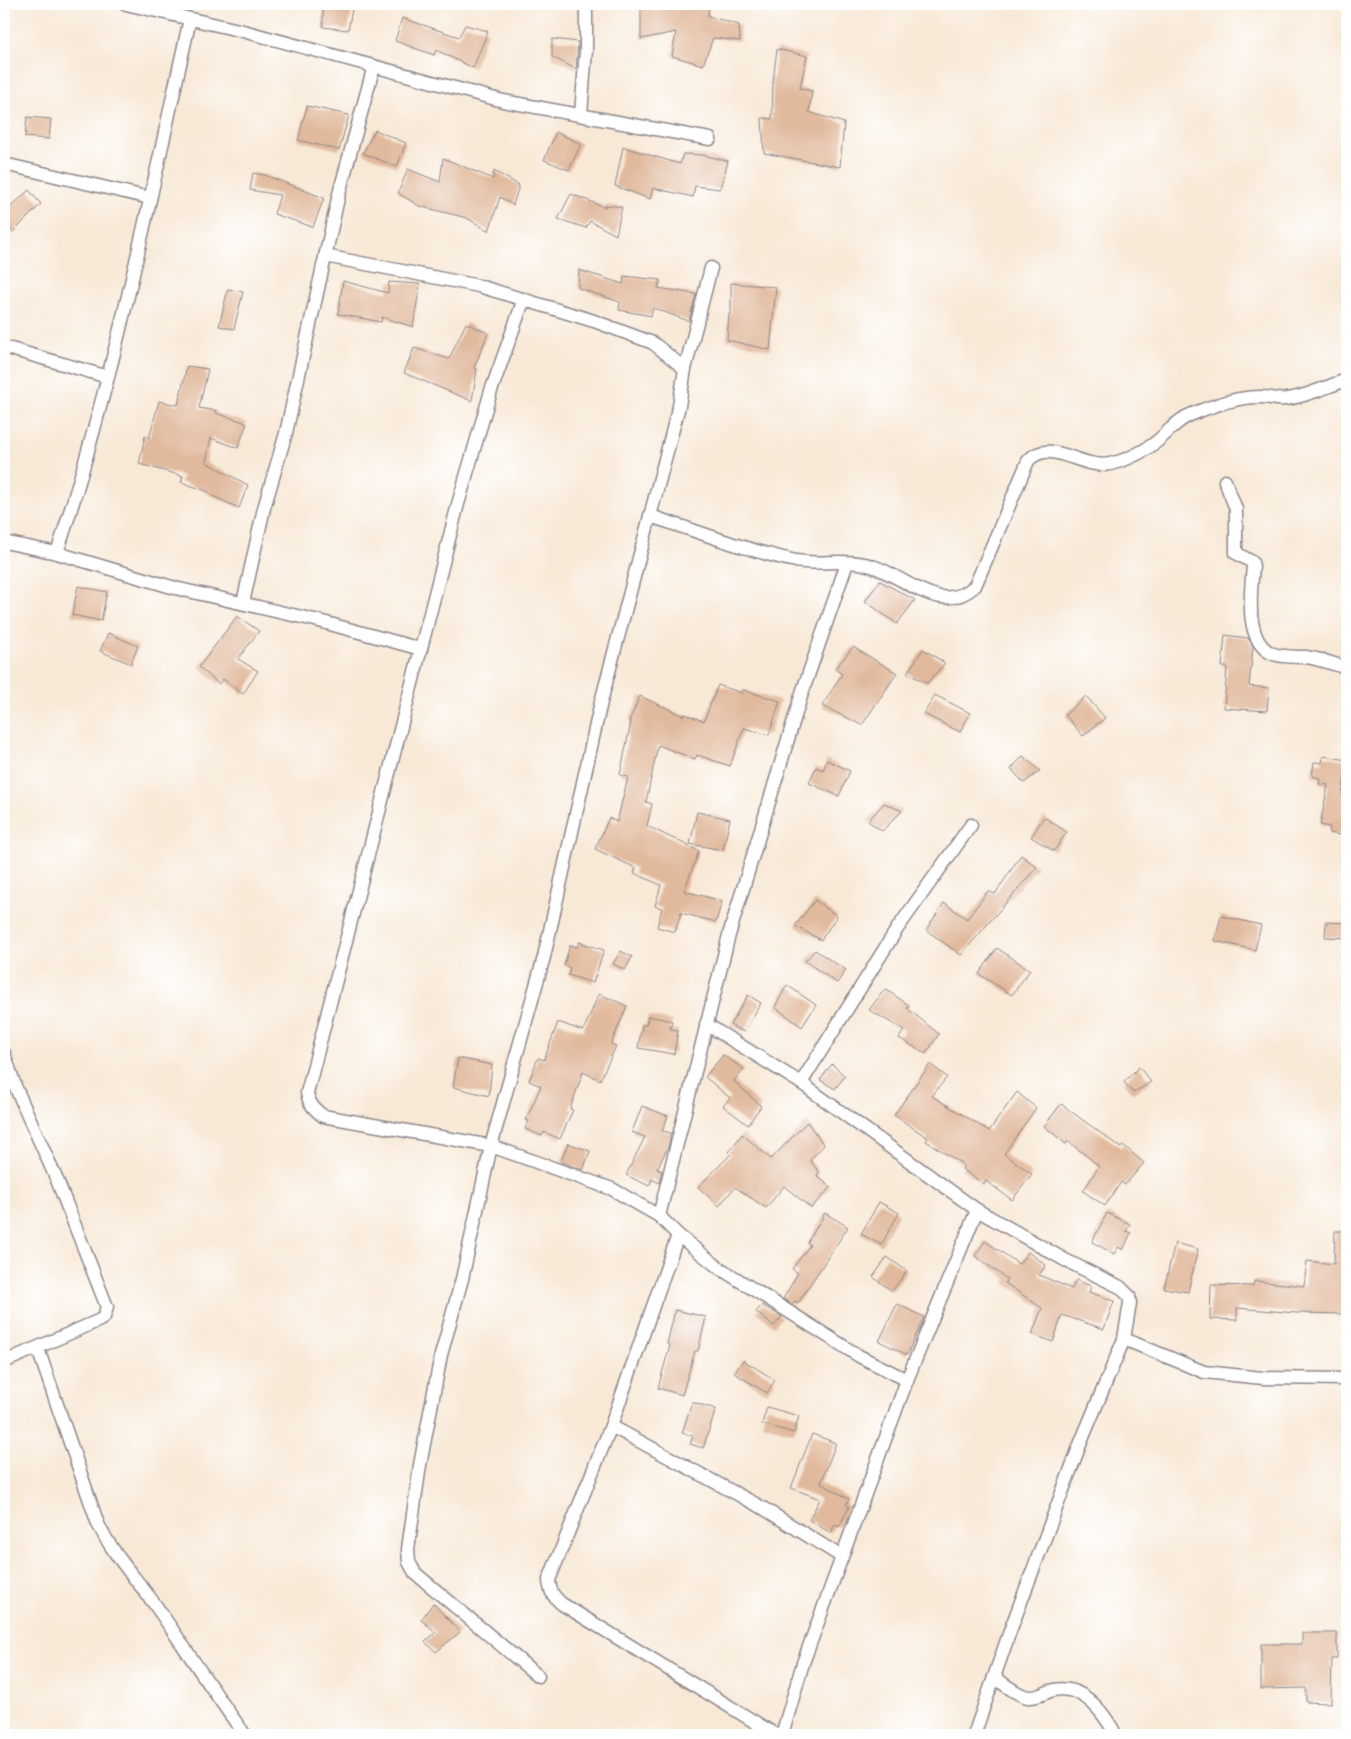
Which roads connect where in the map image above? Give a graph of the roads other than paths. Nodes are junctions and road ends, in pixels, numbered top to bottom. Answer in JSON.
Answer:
{"nodes":[{"id":1,"x":126,"y":4,"type":"edge"},
{"id":2,"x":586,"y":4,"type":"edge"},
{"id":3,"x":190,"y":19,"type":"junction"},
{"id":4,"x":374,"y":66,"type":"junction"},
{"id":5,"x":580,"y":114,"type":"junction"},
{"id":6,"x":710,"y":139,"type":"dead end"},
{"id":7,"x":4,"y":164,"type":"edge"},
{"id":8,"x":150,"y":198,"type":"junction"},
{"id":9,"x":325,"y":256,"type":"junction"},
{"id":10,"x":711,"y":268,"type":"dead end"},
{"id":11,"x":524,"y":299,"type":"junction"},
{"id":12,"x":4,"y":348,"type":"edge"},
{"id":13,"x":685,"y":369,"type":"junction"},
{"id":14,"x":108,"y":377,"type":"junction"},
{"id":15,"x":1347,"y":380,"type":"edge"},
{"id":16,"x":1225,"y":482,"type":"dead end"},
{"id":17,"x":650,"y":516,"type":"junction"},
{"id":18,"x":4,"y":542,"type":"edge"},
{"id":19,"x":57,"y":553,"type":"junction"},
{"id":20,"x":847,"y":563,"type":"junction"},
{"id":21,"x":243,"y":603,"type":"junction"},
{"id":22,"x":421,"y":649,"type":"junction"},
{"id":23,"x":1347,"y":668,"type":"edge"},
{"id":24,"x":971,"y":825,"type":"dead end"},
{"id":25,"x":706,"y":1024,"type":"junction"},
{"id":26,"x":4,"y":1053,"type":"edge"},
{"id":27,"x":801,"y":1083,"type":"junction"},
{"id":28,"x":491,"y":1146,"type":"junction"},
{"id":29,"x":977,"y":1210,"type":"junction"},
{"id":30,"x":659,"y":1216,"type":"junction"},
{"id":31,"x":678,"y":1235,"type":"junction"},
{"id":32,"x":1124,"y":1339,"type":"junction"},
{"id":33,"x":38,"y":1349,"type":"junction"},
{"id":34,"x":4,"y":1362,"type":"edge"},
{"id":35,"x":1347,"y":1379,"type":"edge"},
{"id":36,"x":907,"y":1380,"type":"junction"},
{"id":37,"x":611,"y":1426,"type":"junction"},
{"id":38,"x":842,"y":1557,"type":"junction"},
{"id":39,"x":538,"y":1676,"type":"dead end"},
{"id":40,"x":994,"y":1677,"type":"junction"},
{"id":41,"x":245,"y":1735,"type":"edge"},
{"id":42,"x":776,"y":1735,"type":"edge"},
{"id":43,"x":782,"y":1735,"type":"edge"},
{"id":44,"x":974,"y":1735,"type":"edge"},
{"id":45,"x":1116,"y":1735,"type":"edge"}],
"edges":[{"from":1,"to":3,"type":"street"},
{"from":2,"to":5,"type":"street"},
{"from":3,"to":4,"type":"street"},
{"from":3,"to":8,"type":"street"},
{"from":4,"to":5,"type":"street"},
{"from":4,"to":9,"type":"street"},
{"from":5,"to":6,"type":"street"},
{"from":7,"to":8,"type":"street"},
{"from":8,"to":14,"type":"street"},
{"from":9,"to":11,"type":"street"},
{"from":9,"to":21,"type":"street"},
{"from":10,"to":13,"type":"street"},
{"from":11,"to":13,"type":"street"},
{"from":11,"to":22,"type":"street"},
{"from":12,"to":14,"type":"street"},
{"from":13,"to":17,"type":"street"},
{"from":14,"to":19,"type":"street"},
{"from":15,"to":20,"type":"street"},
{"from":16,"to":23,"type":"street"},
{"from":17,"to":20,"type":"street"},
{"from":17,"to":28,"type":"street"},
{"from":18,"to":19,"type":"street"},
{"from":19,"to":21,"type":"street"},
{"from":20,"to":25,"type":"street"},
{"from":21,"to":22,"type":"street"},
{"from":22,"to":28,"type":"street"},
{"from":24,"to":27,"type":"street"},
{"from":25,"to":27,"type":"street"},
{"from":25,"to":30,"type":"street"},
{"from":26,"to":33,"type":"street"},
{"from":27,"to":29,"type":"street"},
{"from":28,"to":30,"type":"street"},
{"from":28,"to":39,"type":"street"},
{"from":29,"to":32,"type":"street"},
{"from":29,"to":36,"type":"street"},
{"from":30,"to":31,"type":"street"},
{"from":31,"to":36,"type":"street"},
{"from":31,"to":37,"type":"street"},
{"from":32,"to":35,"type":"street"},
{"from":32,"to":40,"type":"street"},
{"from":33,"to":34,"type":"street"},
{"from":33,"to":41,"type":"street"},
{"from":36,"to":38,"type":"street"},
{"from":37,"to":38,"type":"street"},
{"from":37,"to":42,"type":"street"},
{"from":38,"to":43,"type":"street"},
{"from":40,"to":44,"type":"street"},
{"from":40,"to":45,"type":"street"}]}
